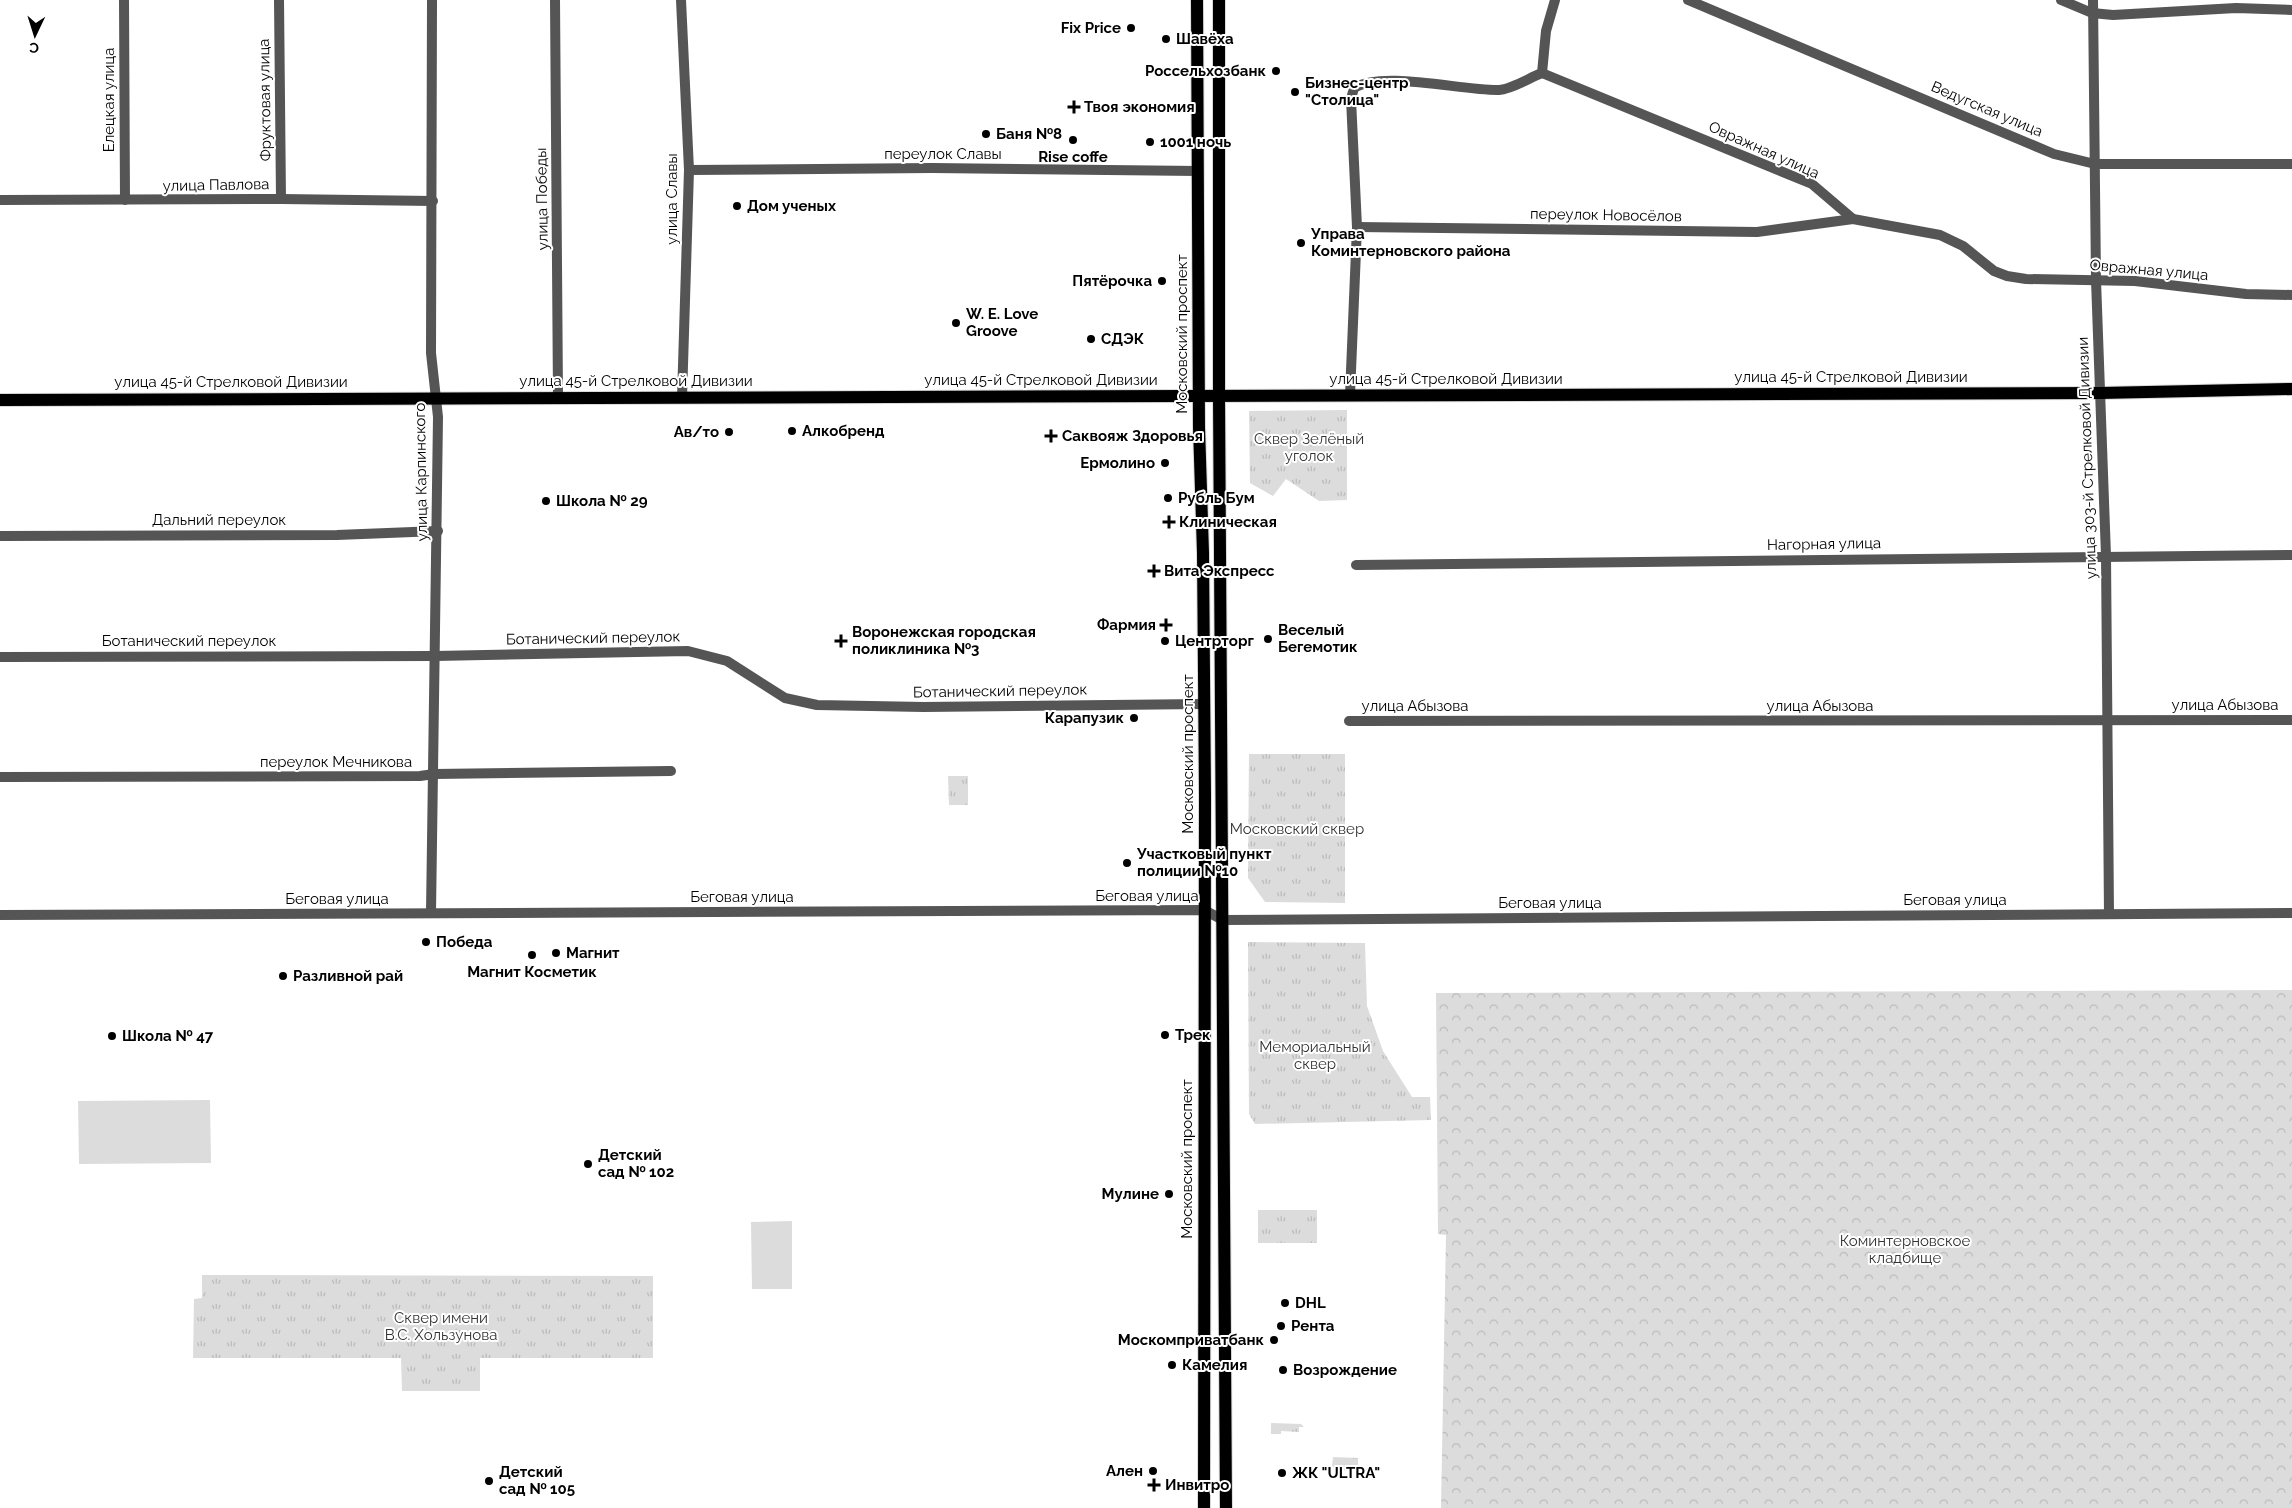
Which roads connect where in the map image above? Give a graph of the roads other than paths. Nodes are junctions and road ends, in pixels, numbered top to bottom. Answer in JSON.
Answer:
{"nodes":[{"id":1,"x":124,"y":0,"type":"edge"},
{"id":2,"x":279,"y":0,"type":"edge"},
{"id":3,"x":432,"y":0,"type":"edge"},
{"id":4,"x":555,"y":0,"type":"edge"},
{"id":5,"x":680,"y":0,"type":"edge"},
{"id":6,"x":1197,"y":0,"type":"edge"},
{"id":7,"x":1219,"y":0,"type":"edge"},
{"id":8,"x":1555,"y":0,"type":"edge"},
{"id":9,"x":1688,"y":0,"type":"edge"},
{"id":10,"x":2061,"y":0,"type":"edge"},
{"id":11,"x":2093,"y":0,"type":"edge"},
{"id":12,"x":2292,"y":10,"type":"edge"},
{"id":13,"x":2092,"y":13,"type":"junction"},
{"id":14,"x":1542,"y":73,"type":"junction"},
{"id":15,"x":2095,"y":164,"type":"junction"},
{"id":16,"x":2292,"y":164,"type":"edge"},
{"id":17,"x":689,"y":170,"type":"junction"},
{"id":18,"x":1198,"y":172,"type":"junction"},
{"id":19,"x":281,"y":199,"type":"junction"},
{"id":20,"x":0,"y":200,"type":"edge"},
{"id":21,"x":124,"y":200,"type":"junction"},
{"id":22,"x":432,"y":201,"type":"junction"},
{"id":23,"x":1853,"y":219,"type":"junction"},
{"id":24,"x":1357,"y":226,"type":"junction"},
{"id":25,"x":2096,"y":280,"type":"junction"},
{"id":26,"x":2292,"y":295,"type":"edge"},
{"id":27,"x":2292,"y":389,"type":"edge"},
{"id":28,"x":2100,"y":393,"type":"junction"},
{"id":29,"x":1350,"y":395,"type":"junction"},
{"id":30,"x":1199,"y":396,"type":"junction"},
{"id":31,"x":1219,"y":396,"type":"junction"},
{"id":32,"x":436,"y":397,"type":"junction"},
{"id":33,"x":558,"y":398,"type":"junction"},
{"id":34,"x":682,"y":398,"type":"junction"},
{"id":35,"x":0,"y":400,"type":"edge"},
{"id":36,"x":438,"y":531,"type":"junction"},
{"id":37,"x":0,"y":536,"type":"edge"},
{"id":38,"x":2292,"y":555,"type":"edge"},
{"id":39,"x":2106,"y":556,"type":"junction"},
{"id":40,"x":1356,"y":565,"type":"dead end"},
{"id":41,"x":436,"y":656,"type":"junction"},
{"id":42,"x":0,"y":657,"type":"edge"},
{"id":43,"x":1204,"y":704,"type":"junction"},
{"id":44,"x":2107,"y":720,"type":"junction"},
{"id":45,"x":2292,"y":720,"type":"edge"},
{"id":46,"x":1349,"y":721,"type":"dead end"},
{"id":47,"x":671,"y":771,"type":"dead end"},
{"id":48,"x":434,"y":774,"type":"junction"},
{"id":49,"x":0,"y":777,"type":"edge"},
{"id":50,"x":1204,"y":910,"type":"junction"},
{"id":51,"x":431,"y":913,"type":"junction"},
{"id":52,"x":2292,"y":913,"type":"edge"},
{"id":53,"x":2109,"y":914,"type":"junction"},
{"id":54,"x":0,"y":915,"type":"edge"},
{"id":55,"x":1223,"y":920,"type":"junction"},
{"id":56,"x":1204,"y":1508,"type":"edge"},
{"id":57,"x":1226,"y":1508,"type":"edge"}],
"edges":[{"from":1,"to":21,"type":"street","name":"Елецкая улица"},
{"from":2,"to":19,"type":"street","name":"Фруктовая улица"},
{"from":3,"to":22,"type":"street","name":"улица Карпинского"},
{"from":4,"to":33,"type":"street","name":"улица Победы"},
{"from":5,"to":17,"type":"street","name":"улица Славы"},
{"from":6,"to":18,"type":"main road","name":"Московский проспект"},
{"from":7,"to":31,"type":"main road"},
{"from":8,"to":14,"type":"street"},
{"from":9,"to":15,"type":"street","name":"Ведугская улица"},
{"from":10,"to":13,"type":"street"},
{"from":11,"to":13,"type":"street","name":"улица 303-й Стрелковой Дивизии"},
{"from":12,"to":13,"type":"street"},
{"from":13,"to":15,"type":"street","name":"улица 303-й Стрелковой Дивизии"},
{"from":14,"to":23,"type":"street","name":"Овражная улица"},
{"from":14,"to":24,"type":"street"},
{"from":15,"to":16,"type":"street","name":"Ведугская улица"},
{"from":15,"to":25,"type":"street","name":"улица 303-й Стрелковой Дивизии"},
{"from":17,"to":18,"type":"street","name":"переулок Славы"},
{"from":17,"to":34,"type":"street","name":"улица Славы"},
{"from":18,"to":30,"type":"main road","name":"Московский проспект"},
{"from":19,"to":21,"type":"street","name":"улица Павлова"},
{"from":19,"to":22,"type":"street","name":"улица Павлова"},
{"from":20,"to":21,"type":"street","name":"улица Павлова"},
{"from":22,"to":32,"type":"street","name":"улица Карпинского"},
{"from":23,"to":24,"type":"street","name":"переулок Новосёлов"},
{"from":23,"to":25,"type":"street","name":"Овражная улица"},
{"from":24,"to":29,"type":"street"},
{"from":25,"to":26,"type":"street","name":"Овражная улица"},
{"from":25,"to":28,"type":"street","name":"улица 303-й Стрелковой Дивизии"},
{"from":27,"to":28,"type":"main road","name":"улица 45-й Стрелковой Дивизии"},
{"from":28,"to":29,"type":"main road","name":"улица 45-й Стрелковой Дивизии"},
{"from":28,"to":39,"type":"street","name":"улица 303-й Стрелковой Дивизии"},
{"from":29,"to":31,"type":"main road","name":"улица 45-й Стрелковой Дивизии"},
{"from":30,"to":31,"type":"main road","name":"улица 45-й Стрелковой Дивизии"},
{"from":30,"to":34,"type":"main road","name":"улица 45-й Стрелковой Дивизии"},
{"from":30,"to":43,"type":"main road","name":"Московский проспект"},
{"from":31,"to":55,"type":"main road"},
{"from":32,"to":33,"type":"main road","name":"улица 45-й Стрелковой Дивизии"},
{"from":32,"to":35,"type":"main road","name":"улица 45-й Стрелковой Дивизии"},
{"from":32,"to":36,"type":"street","name":"улица Карпинского"},
{"from":33,"to":34,"type":"main road","name":"улица 45-й Стрелковой Дивизии"},
{"from":36,"to":37,"type":"street","name":"Дальний переулок"},
{"from":36,"to":41,"type":"street","name":"улица Карпинского"},
{"from":38,"to":39,"type":"street","name":"Нагорная улица"},
{"from":39,"to":40,"type":"street","name":"Нагорная улица"},
{"from":39,"to":44,"type":"street","name":"улица 303-й Стрелковой Дивизии"},
{"from":41,"to":42,"type":"street","name":"Ботанический переулок"},
{"from":41,"to":43,"type":"street","name":"Ботанический переулок"},
{"from":41,"to":48,"type":"street","name":"улица Карпинского"},
{"from":43,"to":50,"type":"main road","name":"Московский проспект"},
{"from":44,"to":45,"type":"street","name":"улица Абызова"},
{"from":44,"to":46,"type":"street","name":"улица Абызова"},
{"from":44,"to":53,"type":"street","name":"улица 303-й Стрелковой Дивизии"},
{"from":47,"to":48,"type":"street","name":"переулок Мечникова"},
{"from":48,"to":49,"type":"street","name":"переулок Мечникова"},
{"from":48,"to":51,"type":"street","name":"улица Карпинского"},
{"from":50,"to":51,"type":"street","name":"Беговая улица"},
{"from":50,"to":55,"type":"street","name":"Беговая улица"},
{"from":50,"to":56,"type":"main road","name":"Московский проспект"},
{"from":51,"to":54,"type":"street","name":"Беговая улица"},
{"from":52,"to":53,"type":"street","name":"Беговая улица"},
{"from":53,"to":55,"type":"street","name":"Беговая улица"},
{"from":55,"to":57,"type":"main road"}]}
